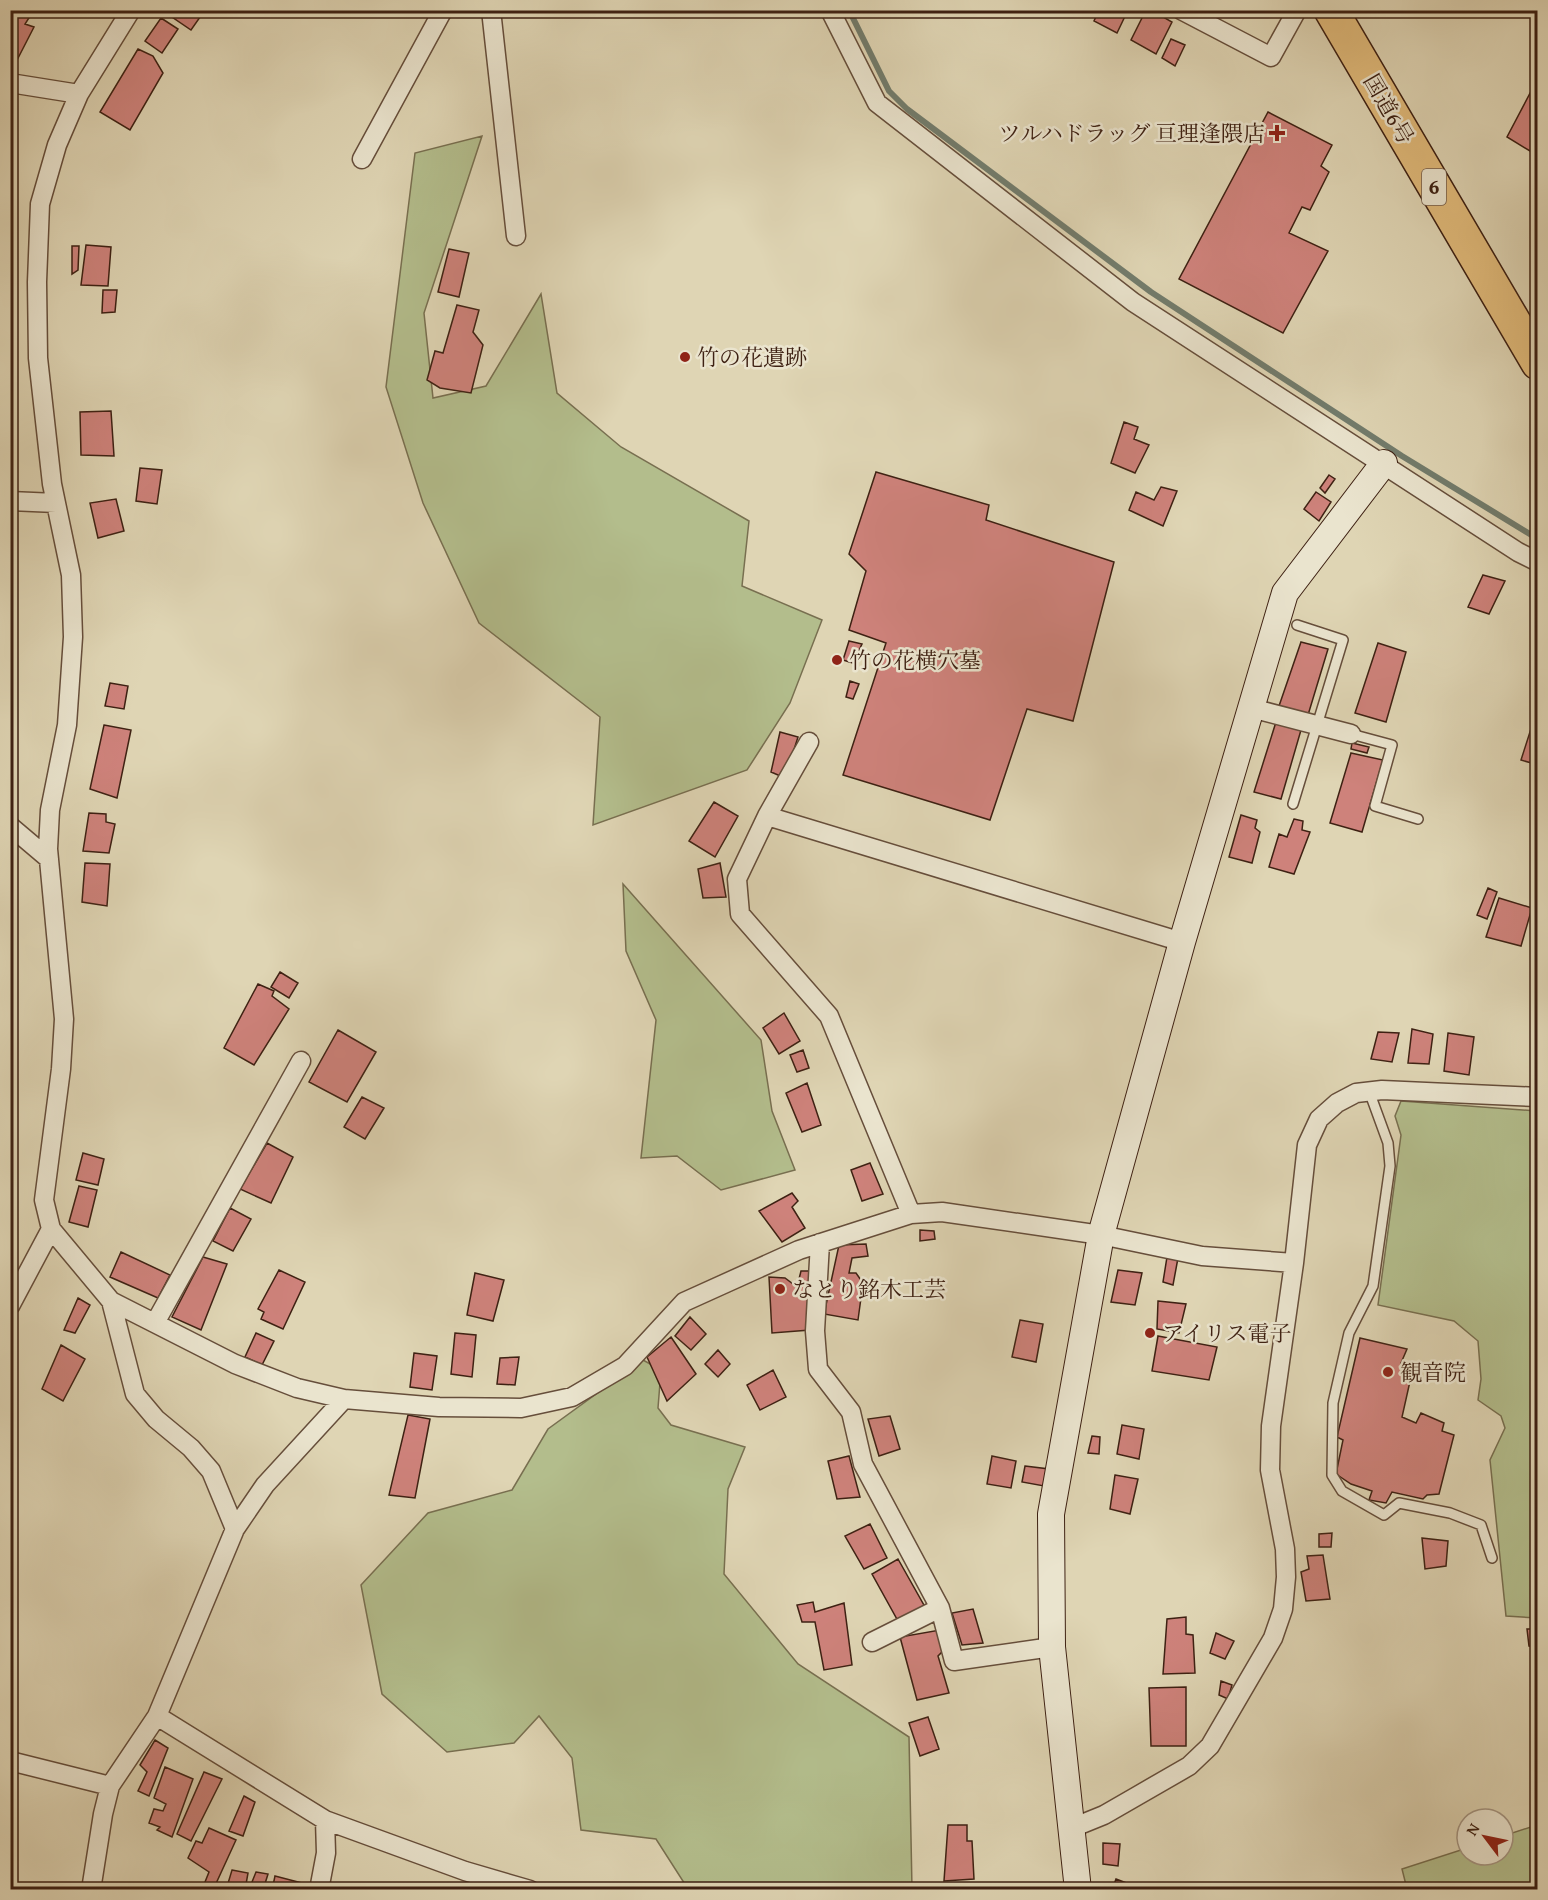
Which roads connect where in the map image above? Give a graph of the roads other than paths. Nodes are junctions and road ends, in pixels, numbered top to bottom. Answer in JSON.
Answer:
{"nodes":[{"id":1,"x":131,"y":10,"type":"edge"},
{"id":2,"x":443,"y":10,"type":"edge"},
{"id":3,"x":491,"y":10,"type":"edge"},
{"id":4,"x":830,"y":10,"type":"edge"},
{"id":5,"x":1180,"y":10,"type":"edge"},
{"id":6,"x":1297,"y":10,"type":"edge"},
{"id":7,"x":1331,"y":10,"type":"edge"},
{"id":8,"x":10,"y":83,"type":"edge"},
{"id":9,"x":79,"y":94,"type":"junction"},
{"id":10,"x":362,"y":159,"type":"dead end"},
{"id":11,"x":516,"y":236,"type":"dead end"},
{"id":12,"x":1538,"y":363,"type":"edge"},
{"id":13,"x":1384,"y":463,"type":"junction"},
{"id":14,"x":10,"y":501,"type":"edge"},
{"id":15,"x":56,"y":503,"type":"junction"},
{"id":16,"x":1538,"y":562,"type":"edge"},
{"id":17,"x":1297,"y":625,"type":"dead end"},
{"id":18,"x":1251,"y":708,"type":"junction"},
{"id":19,"x":1317,"y":725,"type":"junction"},
{"id":20,"x":1351,"y":734,"type":"joint"},
{"id":21,"x":809,"y":742,"type":"dead end"},
{"id":22,"x":1293,"y":804,"type":"dead end"},
{"id":23,"x":767,"y":816,"type":"junction"},
{"id":24,"x":1418,"y":819,"type":"dead end"},
{"id":25,"x":10,"y":826,"type":"edge"},
{"id":26,"x":49,"y":859,"type":"junction"},
{"id":27,"x":1182,"y":942,"type":"junction"},
{"id":28,"x":301,"y":1061,"type":"dead end"},
{"id":29,"x":1370,"y":1092,"type":"junction"},
{"id":30,"x":1538,"y":1097,"type":"edge"},
{"id":31,"x":910,"y":1214,"type":"junction"},
{"id":32,"x":51,"y":1229,"type":"junction"},
{"id":33,"x":1101,"y":1236,"type":"junction"},
{"id":34,"x":820,"y":1243,"type":"junction"},
{"id":35,"x":1294,"y":1263,"type":"junction"},
{"id":36,"x":111,"y":1301,"type":"junction"},
{"id":37,"x":10,"y":1306,"type":"edge"},
{"id":38,"x":155,"y":1323,"type":"junction"},
{"id":39,"x":344,"y":1399,"type":"junction"},
{"id":40,"x":235,"y":1529,"type":"junction"},
{"id":41,"x":1492,"y":1558,"type":"dead end"},
{"id":42,"x":940,"y":1608,"type":"junction"},
{"id":43,"x":872,"y":1642,"type":"dead end"},
{"id":44,"x":1052,"y":1647,"type":"junction"},
{"id":45,"x":157,"y":1716,"type":"junction"},
{"id":46,"x":10,"y":1761,"type":"edge"},
{"id":47,"x":110,"y":1786,"type":"junction"},
{"id":48,"x":325,"y":1820,"type":"junction"},
{"id":49,"x":1072,"y":1828,"type":"junction"},
{"id":50,"x":91,"y":1890,"type":"edge"},
{"id":51,"x":319,"y":1890,"type":"edge"},
{"id":52,"x":530,"y":1890,"type":"edge"},
{"id":53,"x":1078,"y":1890,"type":"edge"}],
"edges":[{"from":1,"to":9,"type":"street"},
{"from":2,"to":10,"type":"street"},
{"from":3,"to":11,"type":"street"},
{"from":4,"to":13,"type":"street"},
{"from":5,"to":6,"type":"street"},
{"from":7,"to":12,"type":"highway","name":"国道6号","number":"6"},
{"from":8,"to":9,"type":"street"},
{"from":9,"to":15,"type":"street"},
{"from":13,"to":16,"type":"street"},
{"from":13,"to":18,"type":"street"},
{"from":14,"to":15,"type":"street"},
{"from":15,"to":26,"type":"street"},
{"from":17,"to":19,"type":"lane"},
{"from":18,"to":19,"type":"street"},
{"from":18,"to":27,"type":"street"},
{"from":19,"to":20,"type":"street"},
{"from":19,"to":22,"type":"lane"},
{"from":20,"to":24,"type":"lane"},
{"from":21,"to":23,"type":"street"},
{"from":23,"to":27,"type":"street"},
{"from":23,"to":31,"type":"street"},
{"from":25,"to":26,"type":"street"},
{"from":26,"to":32,"type":"street"},
{"from":27,"to":33,"type":"street"},
{"from":28,"to":38,"type":"street"},
{"from":29,"to":30,"type":"street"},
{"from":29,"to":35,"type":"street"},
{"from":29,"to":41,"type":"lane"},
{"from":31,"to":33,"type":"street"},
{"from":31,"to":34,"type":"street"},
{"from":32,"to":36,"type":"street"},
{"from":32,"to":37,"type":"street"},
{"from":33,"to":35,"type":"street"},
{"from":33,"to":44,"type":"street"},
{"from":34,"to":39,"type":"street"},
{"from":34,"to":42,"type":"street"},
{"from":35,"to":49,"type":"street"},
{"from":36,"to":38,"type":"street"},
{"from":36,"to":40,"type":"street"},
{"from":38,"to":39,"type":"street"},
{"from":39,"to":40,"type":"street"},
{"from":40,"to":45,"type":"street"},
{"from":42,"to":43,"type":"street"},
{"from":42,"to":44,"type":"street"},
{"from":44,"to":49,"type":"street"},
{"from":45,"to":47,"type":"street"},
{"from":45,"to":48,"type":"street"},
{"from":46,"to":47,"type":"street"},
{"from":47,"to":50,"type":"street"},
{"from":48,"to":51,"type":"street"},
{"from":48,"to":52,"type":"street"},
{"from":49,"to":53,"type":"street"}]}
